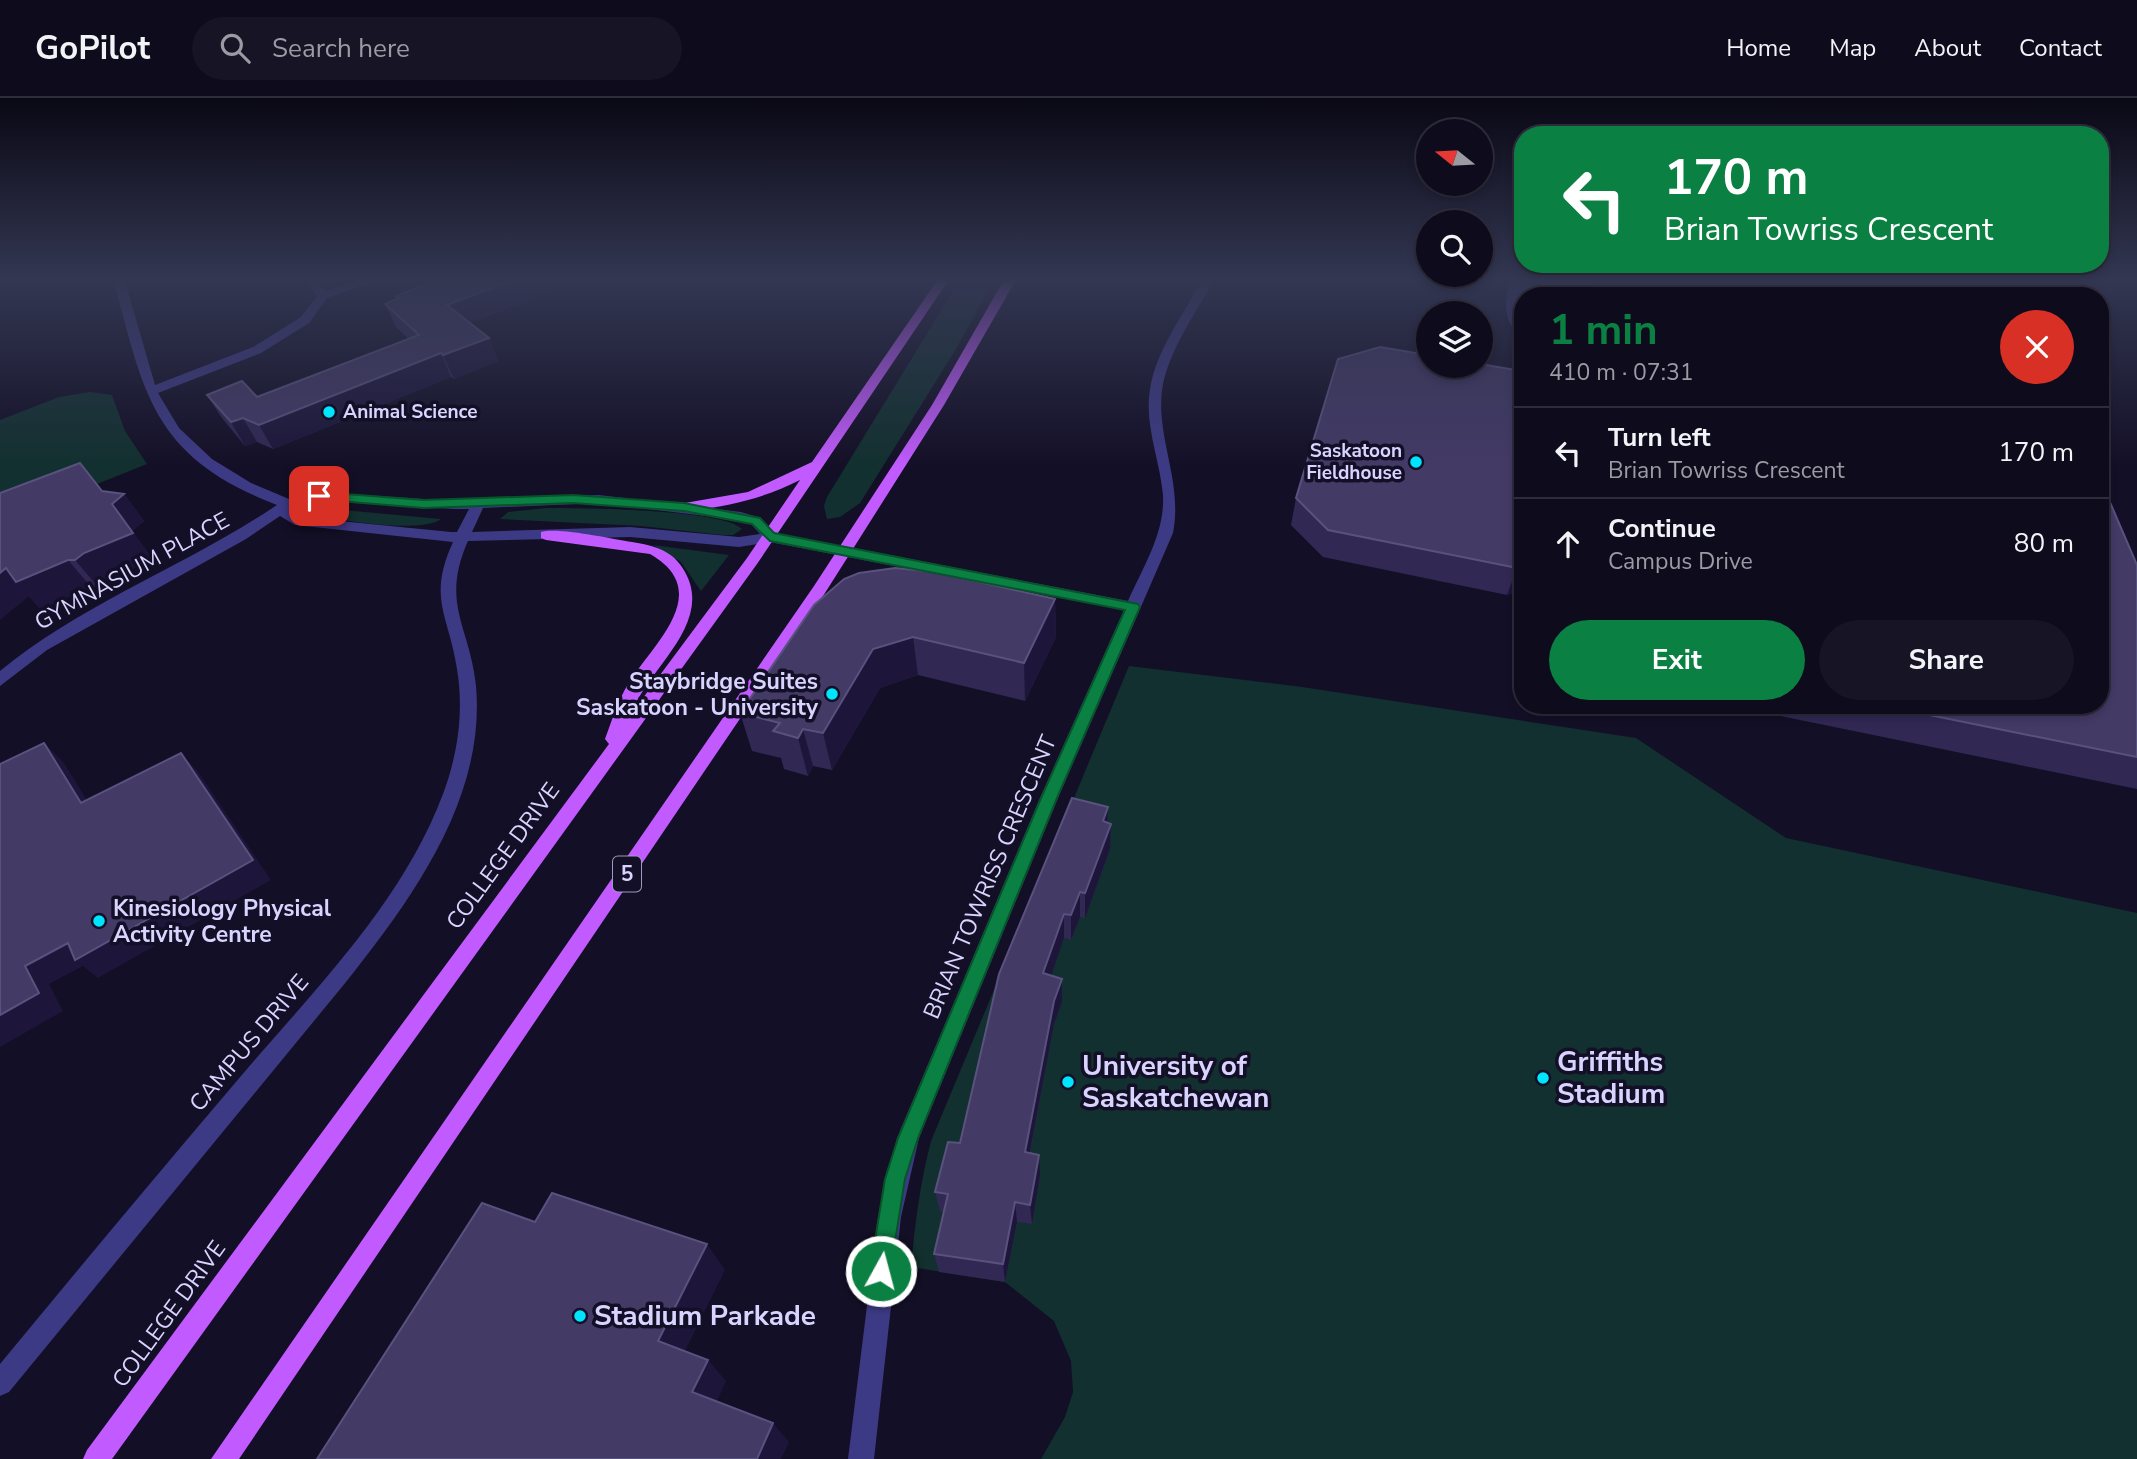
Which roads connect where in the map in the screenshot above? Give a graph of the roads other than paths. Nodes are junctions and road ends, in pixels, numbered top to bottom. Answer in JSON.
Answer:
{"nodes":[{"id":1,"x":137,"y":342,"type":"edge"},
{"id":2,"x":271,"y":342,"type":"edge"},
{"id":3,"x":902,"y":342,"type":"edge"},
{"id":4,"x":975,"y":342,"type":"edge"},
{"id":5,"x":1178,"y":342,"type":"edge"},
{"id":6,"x":151,"y":391,"type":"junction"},
{"id":7,"x":822,"y":461,"type":"junction"},
{"id":8,"x":288,"y":504,"type":"junction"},
{"id":9,"x":478,"y":504,"type":"junction"},
{"id":10,"x":684,"y":507,"type":"junction"},
{"id":11,"x":546,"y":535,"type":"junction"},
{"id":12,"x":462,"y":537,"type":"junction"},
{"id":13,"x":770,"y":537,"type":"junction"},
{"id":14,"x":845,"y":551,"type":"junction"},
{"id":15,"x":1133,"y":607,"type":"junction"},
{"id":16,"x":0,"y":680,"type":"edge"},
{"id":17,"x":607,"y":757,"type":"junction"},
{"id":18,"x":0,"y":1383,"type":"edge"},
{"id":19,"x":96,"y":1459,"type":"edge"},
{"id":20,"x":224,"y":1459,"type":"edge"},
{"id":21,"x":861,"y":1459,"type":"edge"}],
"edges":[{"from":1,"to":6,"type":"street"},
{"from":2,"to":6,"type":"street"},
{"from":3,"to":7,"type":"main road","name":"COLLEGE DRIVE"},
{"from":4,"to":14,"type":"main road","number":"5"},
{"from":5,"to":15,"type":"street","name":"BRIAN TOWRISS CRESCENT"},
{"from":6,"to":8,"type":"street"},
{"from":7,"to":10,"type":"main road"},
{"from":7,"to":13,"type":"main road","name":"COLLEGE DRIVE"},
{"from":8,"to":9,"type":"street"},
{"from":8,"to":12,"type":"street"},
{"from":8,"to":16,"type":"street","name":"GYMNASIUM PLACE"},
{"from":9,"to":10,"type":"street"},
{"from":9,"to":12,"type":"street","name":"CAMPUS DRIVE"},
{"from":10,"to":13,"type":"street"},
{"from":11,"to":12,"type":"street"},
{"from":11,"to":13,"type":"street"},
{"from":11,"to":17,"type":"main road"},
{"from":12,"to":18,"type":"street","name":"CAMPUS DRIVE"},
{"from":13,"to":14,"type":"street"},
{"from":13,"to":17,"type":"main road","name":"COLLEGE DRIVE"},
{"from":14,"to":15,"type":"street"},
{"from":14,"to":20,"type":"main road","number":"5"},
{"from":15,"to":21,"type":"street","name":"BRIAN TOWRISS CRESCENT"},
{"from":17,"to":19,"type":"main road","name":"COLLEGE DRIVE"}]}
